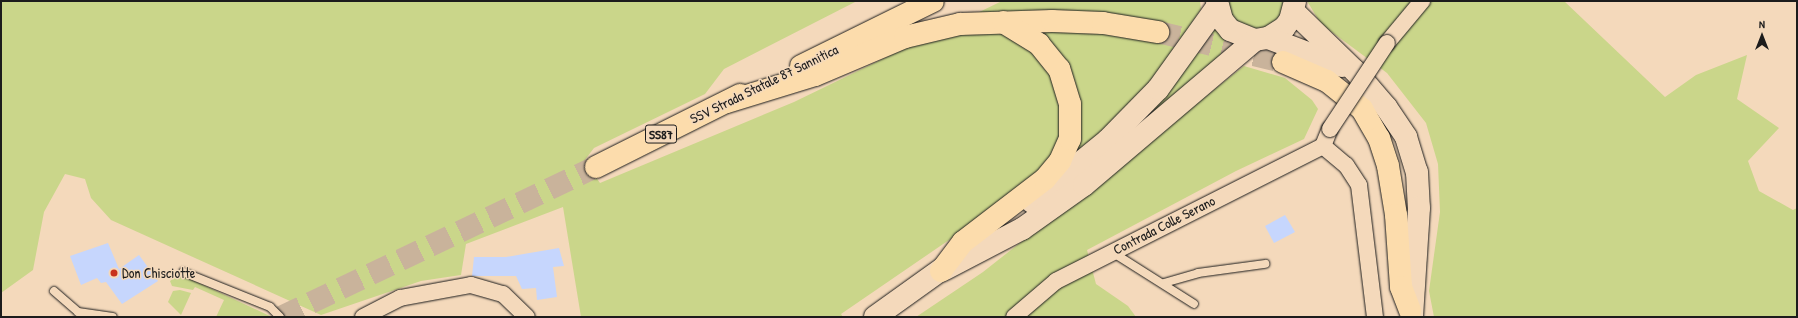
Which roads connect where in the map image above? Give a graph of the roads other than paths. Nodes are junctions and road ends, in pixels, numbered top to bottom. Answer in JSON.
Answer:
{"nodes":[{"id":1,"x":901,"y":1,"type":"edge"},
{"id":2,"x":933,"y":1,"type":"edge"},
{"id":3,"x":1422,"y":1,"type":"edge"},
{"id":4,"x":1217,"y":4,"type":"edge"},
{"id":5,"x":1294,"y":6,"type":"edge"},
{"id":6,"x":1003,"y":22,"type":"junction"},
{"id":7,"x":1158,"y":32,"type":"tunnel mouth"},
{"id":8,"x":1261,"y":39,"type":"junction"},
{"id":9,"x":833,"y":51,"type":"junction"},
{"id":10,"x":1283,"y":62,"type":"tunnel mouth"},
{"id":11,"x":1355,"y":71,"type":"junction"},
{"id":12,"x":727,"y":102,"type":"junction"},
{"id":13,"x":1323,"y":146,"type":"junction"},
{"id":14,"x":596,"y":167,"type":"tunnel mouth"},
{"id":15,"x":1112,"y":251,"type":"junction"},
{"id":16,"x":1265,"y":264,"type":"dead end"},
{"id":17,"x":940,"y":271,"type":"junction"},
{"id":18,"x":184,"y":272,"type":"dead end"},
{"id":19,"x":1164,"y":283,"type":"junction"},
{"id":20,"x":54,"y":291,"type":"dead end"},
{"id":21,"x":1194,"y":304,"type":"dead end"},
{"id":22,"x":1411,"y":314,"type":"edge"},
{"id":23,"x":368,"y":316,"type":"edge"},
{"id":24,"x":113,"y":317,"type":"edge"},
{"id":25,"x":280,"y":317,"type":"edge"},
{"id":26,"x":527,"y":317,"type":"edge"},
{"id":27,"x":874,"y":317,"type":"edge"},
{"id":28,"x":1014,"y":317,"type":"edge"},
{"id":29,"x":1375,"y":317,"type":"edge"}],
"edges":[{"from":1,"to":9,"type":"main road"},
{"from":2,"to":9,"type":"main road","name":"SSV Strada Statale 87 Sannitica","number":"SS87"},
{"from":3,"to":13,"type":"street","bridge":true},
{"from":4,"to":8,"type":"main road"},
{"from":4,"to":17,"type":"main road"},
{"from":5,"to":8,"type":"main road"},
{"from":5,"to":11,"type":"main road"},
{"from":6,"to":7,"type":"main road"},
{"from":6,"to":12,"type":"main road"},
{"from":6,"to":17,"type":"main road"},
{"from":8,"to":11,"type":"main road"},
{"from":8,"to":17,"type":"main road"},
{"from":9,"to":12,"type":"main road","name":"SSV Strada Statale 87 Sannitica","number":"SS87"},
{"from":10,"to":22,"type":"main road"},
{"from":11,"to":22,"type":"main road"},
{"from":12,"to":14,"type":"main road","name":"SSV Strada Statale 87 Sannitica","number":"SS87"},
{"from":13,"to":15,"type":"street","name":"Contrada Colle Serano"},
{"from":13,"to":29,"type":"street"},
{"from":15,"to":19,"type":"lane"},
{"from":15,"to":28,"type":"street","name":"Contrada Colle Serano"},
{"from":16,"to":19,"type":"lane"},
{"from":17,"to":27,"type":"main road"},
{"from":18,"to":25,"type":"lane"},
{"from":19,"to":21,"type":"lane"},
{"from":20,"to":24,"type":"lane"},
{"from":23,"to":26,"type":"street"}]}
